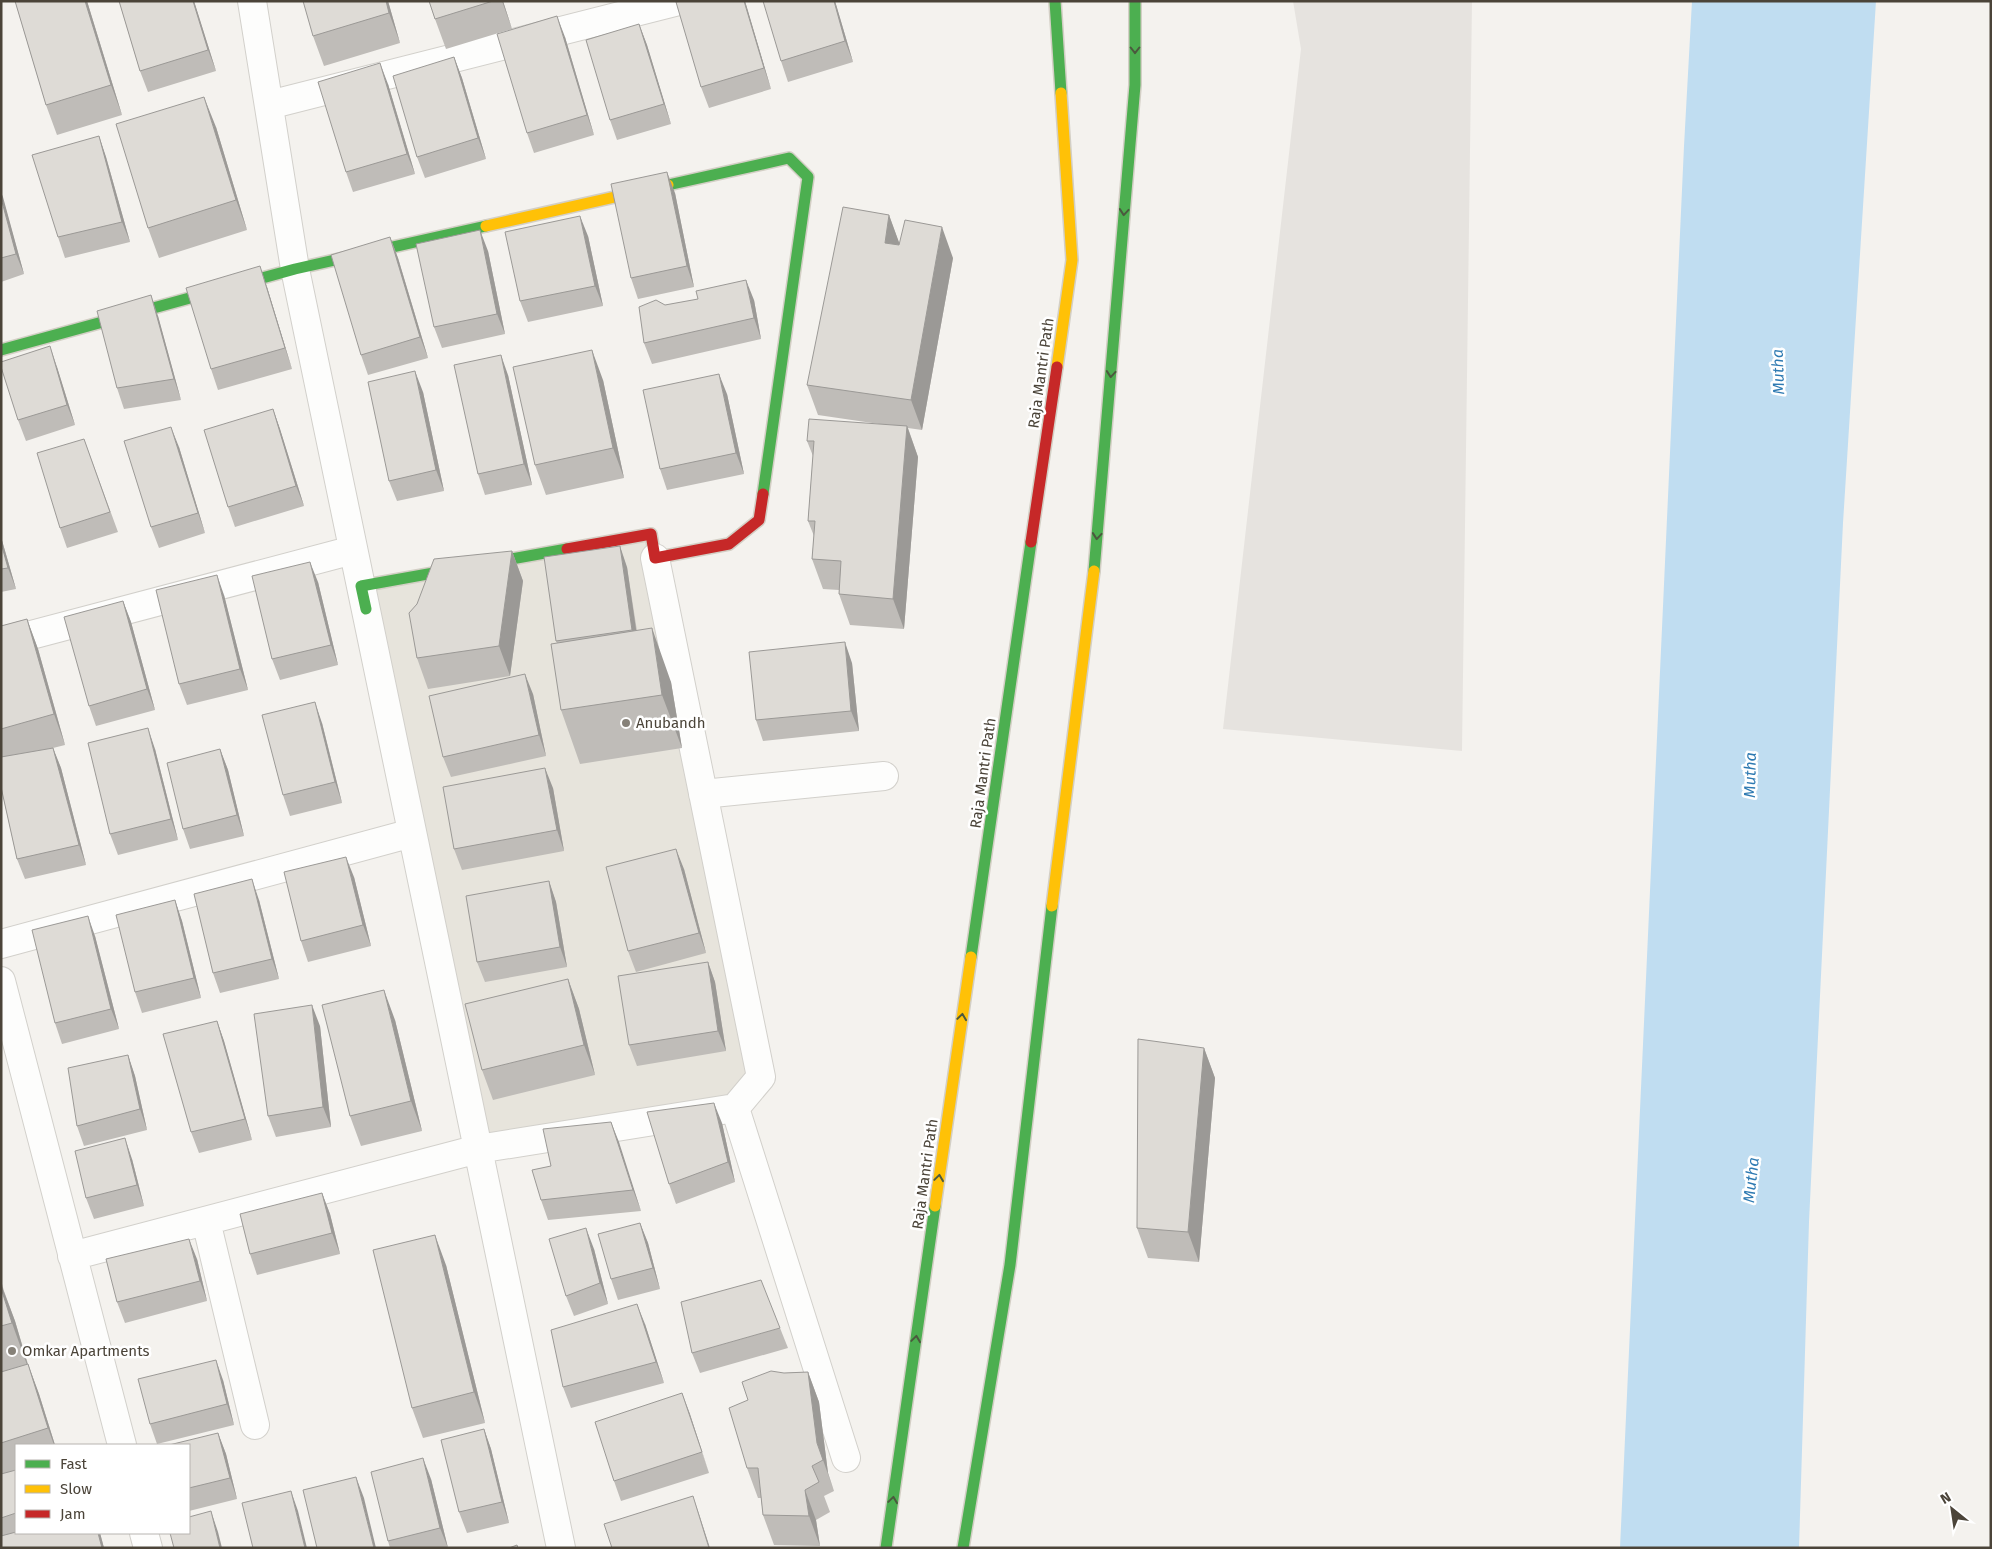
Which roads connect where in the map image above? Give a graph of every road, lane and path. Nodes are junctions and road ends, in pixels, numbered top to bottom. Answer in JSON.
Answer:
{"nodes":[{"id":1,"x":252,"y":1,"type":"edge"},
{"id":2,"x":679,"y":1,"type":"edge"},
{"id":3,"x":1055,"y":1,"type":"edge"},
{"id":4,"x":1135,"y":1,"type":"edge"},
{"id":5,"x":269,"y":105,"type":"junction"},
{"id":6,"x":295,"y":268,"type":"junction"},
{"id":7,"x":1,"y":350,"type":"edge"},
{"id":8,"x":354,"y":550,"type":"junction"},
{"id":9,"x":655,"y":558,"type":"junction"},
{"id":10,"x":366,"y":609,"type":"junction"},
{"id":11,"x":1,"y":643,"type":"edge"},
{"id":12,"x":884,"y":776,"type":"dead end"},
{"id":13,"x":703,"y":794,"type":"junction"},
{"id":14,"x":412,"y":833,"type":"junction"},
{"id":15,"x":1,"y":944,"type":"edge"},
{"id":16,"x":1,"y":981,"type":"edge"},
{"id":17,"x":735,"y":1108,"type":"junction"},
{"id":18,"x":478,"y":1149,"type":"junction"},
{"id":19,"x":206,"y":1221,"type":"junction"},
{"id":20,"x":72,"y":1256,"type":"junction"},
{"id":21,"x":255,"y":1425,"type":"dead end"},
{"id":22,"x":122,"y":1444,"type":"edge"},
{"id":23,"x":846,"y":1458,"type":"dead end"},
{"id":24,"x":144,"y":1534,"type":"edge"},
{"id":25,"x":148,"y":1548,"type":"edge"},
{"id":26,"x":561,"y":1548,"type":"edge"},
{"id":27,"x":886,"y":1548,"type":"edge"},
{"id":28,"x":962,"y":1548,"type":"edge"}],
"edges":[{"from":1,"to":5,"type":"street"},
{"from":2,"to":5,"type":"street"},
{"from":27,"to":3,"type":"main road","name":"Raja Mantri Path","one_way":true},
{"from":4,"to":28,"type":"main road","one_way":true},
{"from":5,"to":6,"type":"street"},
{"from":6,"to":7,"type":"main road"},
{"from":6,"to":8,"type":"street"},
{"from":6,"to":9,"type":"main road"},
{"from":8,"to":10,"type":"street"},
{"from":8,"to":11,"type":"street"},
{"from":9,"to":10,"type":"main road"},
{"from":9,"to":13,"type":"street"},
{"from":10,"to":14,"type":"street"},
{"from":12,"to":13,"type":"street"},
{"from":13,"to":17,"type":"street"},
{"from":14,"to":15,"type":"street"},
{"from":14,"to":18,"type":"street"},
{"from":16,"to":20,"type":"street"},
{"from":17,"to":18,"type":"street"},
{"from":17,"to":23,"type":"street"},
{"from":18,"to":19,"type":"street"},
{"from":18,"to":26,"type":"street"},
{"from":19,"to":20,"type":"street"},
{"from":19,"to":21,"type":"street"},
{"from":20,"to":22,"type":"street"},
{"from":24,"to":25,"type":"street"}]}
